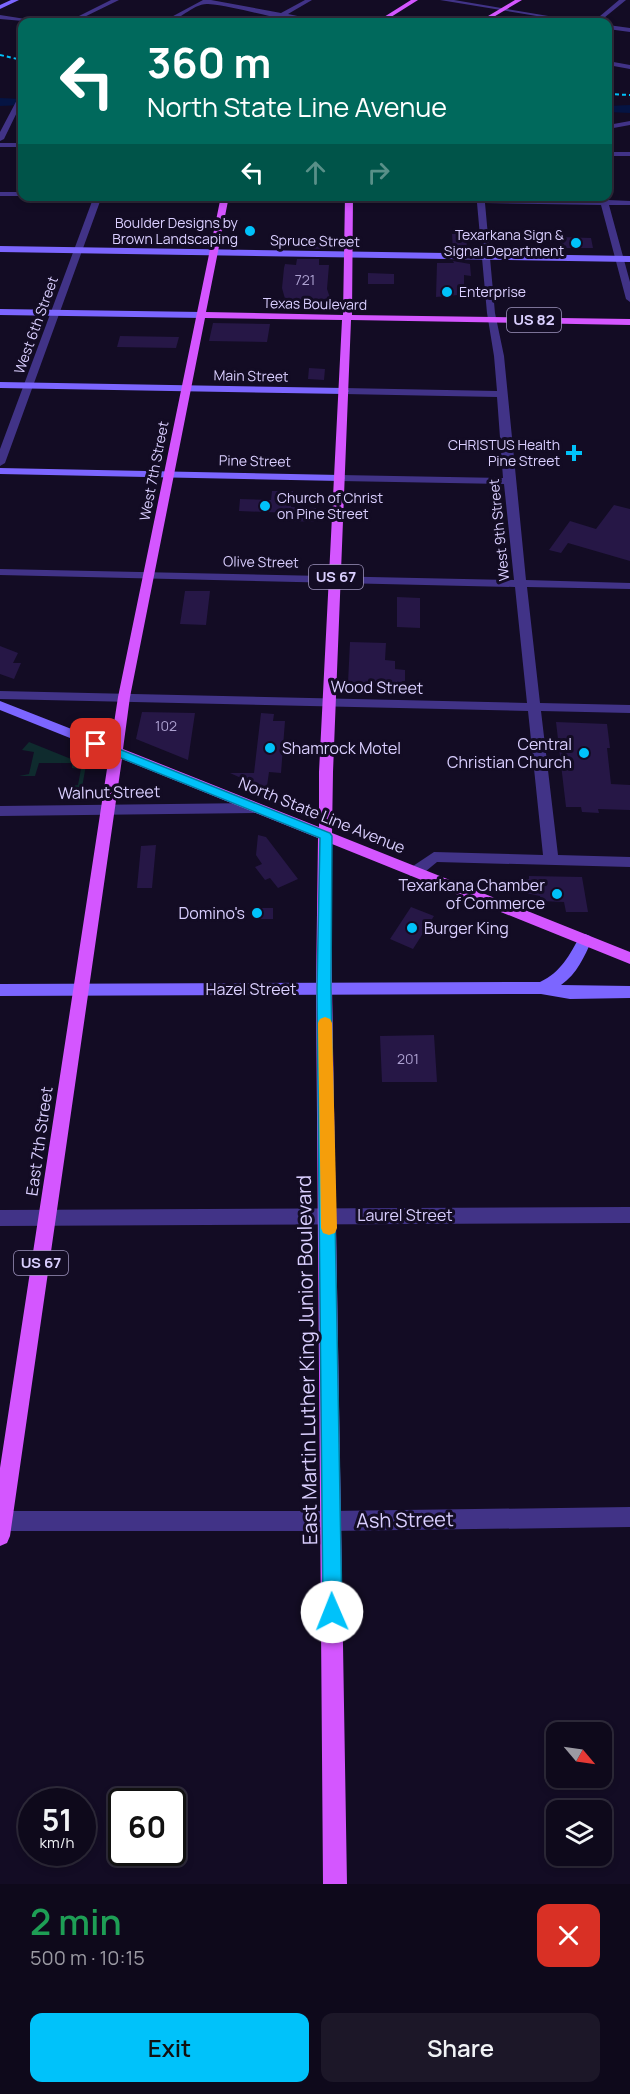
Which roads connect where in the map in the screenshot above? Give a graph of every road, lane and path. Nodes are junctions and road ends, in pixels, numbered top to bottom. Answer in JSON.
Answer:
{"nodes":[{"id":1,"x":16,"y":0,"type":"edge"},
{"id":2,"x":98,"y":0,"type":"edge"},
{"id":3,"x":309,"y":0,"type":"edge"},
{"id":4,"x":415,"y":0,"type":"edge"},
{"id":5,"x":443,"y":0,"type":"edge"},
{"id":6,"x":519,"y":0,"type":"edge"},
{"id":7,"x":623,"y":0,"type":"edge"},
{"id":8,"x":114,"y":1,"type":"edge"},
{"id":9,"x":206,"y":1,"type":"edge"},
{"id":10,"x":0,"y":7,"type":"edge"},
{"id":11,"x":503,"y":10,"type":"junction"},
{"id":12,"x":282,"y":15,"type":"junction"},
{"id":13,"x":0,"y":17,"type":"edge"},
{"id":14,"x":78,"y":18,"type":"edge"},
{"id":15,"x":173,"y":18,"type":"edge"},
{"id":16,"x":277,"y":18,"type":"edge"},
{"id":17,"x":300,"y":18,"type":"edge"},
{"id":18,"x":386,"y":18,"type":"edge"},
{"id":19,"x":488,"y":18,"type":"edge"},
{"id":20,"x":555,"y":18,"type":"edge"},
{"id":21,"x":601,"y":18,"type":"edge"},
{"id":22,"x":18,"y":20,"type":"edge"},
{"id":23,"x":612,"y":28,"type":"edge"},
{"id":24,"x":630,"y":30,"type":"edge"},
{"id":25,"x":612,"y":64,"type":"edge"},
{"id":26,"x":630,"y":67,"type":"edge"},
{"id":27,"x":18,"y":104,"type":"edge"},
{"id":28,"x":630,"y":123,"type":"edge"},
{"id":29,"x":612,"y":126,"type":"edge"},
{"id":30,"x":0,"y":139,"type":"edge"},
{"id":31,"x":0,"y":145,"type":"edge"},
{"id":32,"x":18,"y":145,"type":"edge"},
{"id":33,"x":612,"y":154,"type":"edge"},
{"id":34,"x":630,"y":154,"type":"edge"},
{"id":35,"x":0,"y":194,"type":"edge"},
{"id":36,"x":18,"y":194,"type":"edge"},
{"id":37,"x":96,"y":201,"type":"edge"},
{"id":38,"x":223,"y":201,"type":"edge"},
{"id":39,"x":349,"y":201,"type":"edge"},
{"id":40,"x":480,"y":201,"type":"edge"},
{"id":41,"x":604,"y":201,"type":"edge"},
{"id":42,"x":612,"y":201,"type":"edge"},
{"id":43,"x":630,"y":203,"type":"edge"},
{"id":44,"x":0,"y":249,"type":"edge"},
{"id":45,"x":79,"y":250,"type":"junction"},
{"id":46,"x":213,"y":252,"type":"junction"},
{"id":47,"x":349,"y":255,"type":"junction"},
{"id":48,"x":485,"y":257,"type":"junction"},
{"id":49,"x":619,"y":259,"type":"junction"},
{"id":50,"x":630,"y":259,"type":"edge"},
{"id":51,"x":630,"y":299,"type":"edge"},
{"id":52,"x":0,"y":312,"type":"edge"},
{"id":53,"x":55,"y":312,"type":"junction"},
{"id":54,"x":202,"y":315,"type":"junction"},
{"id":55,"x":347,"y":318,"type":"junction"},
{"id":56,"x":493,"y":320,"type":"junction"},
{"id":57,"x":630,"y":322,"type":"edge"},
{"id":58,"x":0,"y":385,"type":"edge"},
{"id":59,"x":27,"y":386,"type":"junction"},
{"id":60,"x":185,"y":388,"type":"junction"},
{"id":61,"x":344,"y":392,"type":"junction"},
{"id":62,"x":502,"y":394,"type":"junction"},
{"id":63,"x":0,"y":463,"type":"edge"},
{"id":64,"x":0,"y":471,"type":"edge"},
{"id":65,"x":169,"y":474,"type":"junction"},
{"id":66,"x":340,"y":478,"type":"junction"},
{"id":67,"x":508,"y":481,"type":"junction"},
{"id":68,"x":0,"y":572,"type":"edge"},
{"id":69,"x":148,"y":575,"type":"junction"},
{"id":70,"x":336,"y":579,"type":"junction"},
{"id":71,"x":520,"y":583,"type":"junction"},
{"id":72,"x":630,"y":586,"type":"edge"},
{"id":73,"x":0,"y":695,"type":"edge"},
{"id":74,"x":124,"y":697,"type":"junction"},
{"id":75,"x":330,"y":703,"type":"junction"},
{"id":76,"x":0,"y":705,"type":"edge"},
{"id":77,"x":533,"y":706,"type":"junction"},
{"id":78,"x":630,"y":709,"type":"edge"},
{"id":79,"x":115,"y":751,"type":"junction"},
{"id":80,"x":255,"y":807,"type":"junction"},
{"id":81,"x":0,"y":811,"type":"edge"},
{"id":82,"x":108,"y":811,"type":"junction"},
{"id":83,"x":326,"y":836,"type":"junction"},
{"id":84,"x":551,"y":860,"type":"junction"},
{"id":85,"x":630,"y":862,"type":"edge"},
{"id":86,"x":415,"y":872,"type":"junction"},
{"id":87,"x":585,"y":940,"type":"junction"},
{"id":88,"x":630,"y":958,"type":"edge"},
{"id":89,"x":324,"y":988,"type":"junction"},
{"id":90,"x":541,"y":988,"type":"junction"},
{"id":91,"x":0,"y":990,"type":"edge"},
{"id":92,"x":80,"y":990,"type":"junction"},
{"id":93,"x":630,"y":992,"type":"edge"},
{"id":94,"x":630,"y":1215,"type":"edge"},
{"id":95,"x":329,"y":1216,"type":"junction"},
{"id":96,"x":0,"y":1218,"type":"edge"},
{"id":97,"x":48,"y":1218,"type":"junction"},
{"id":98,"x":630,"y":1517,"type":"edge"},
{"id":99,"x":331,"y":1521,"type":"junction"},
{"id":100,"x":1,"y":1526,"type":"edge"},
{"id":101,"x":335,"y":1884,"type":"edge"}],
"edges":[{"from":1,"to":10,"type":"street"},
{"from":2,"to":8,"type":"street"},
{"from":3,"to":12,"type":"street"},
{"from":4,"to":18,"type":"main road"},
{"from":5,"to":11,"type":"street"},
{"from":6,"to":11,"type":"main road"},
{"from":7,"to":21,"type":"street"},
{"from":8,"to":14,"type":"street"},
{"from":9,"to":12,"type":"street"},
{"from":9,"to":15,"type":"street"},
{"from":11,"to":19,"type":"main road"},
{"from":11,"to":20,"type":"street"},
{"from":12,"to":16,"type":"street"},
{"from":12,"to":17,"type":"street"},
{"from":13,"to":22,"type":"street"},
{"from":23,"to":24,"type":"street"},
{"from":25,"to":26,"type":"street"},
{"from":27,"to":30,"type":"street"},
{"from":28,"to":29,"type":"street"},
{"from":31,"to":32,"type":"street"},
{"from":33,"to":34,"type":"street"},
{"from":35,"to":36,"type":"street"},
{"from":37,"to":45,"type":"street","name":"West 6th Street"},
{"from":38,"to":46,"type":"main road","name":"West 7th Street","number":"US 67"},
{"from":39,"to":47,"type":"main road","number":"US 67"},
{"from":40,"to":48,"type":"street","name":"West 9th Street"},
{"from":41,"to":49,"type":"street"},
{"from":42,"to":43,"type":"street"},
{"from":44,"to":45,"type":"street","name":"Spruce Street"},
{"from":45,"to":46,"type":"street","name":"Spruce Street"},
{"from":45,"to":53,"type":"street","name":"West 6th Street"},
{"from":46,"to":47,"type":"street","name":"Spruce Street"},
{"from":46,"to":54,"type":"main road","name":"West 7th Street","number":"US 67"},
{"from":47,"to":48,"type":"street","name":"Spruce Street"},
{"from":47,"to":55,"type":"main road","number":"US 67"},
{"from":48,"to":49,"type":"street","name":"Spruce Street"},
{"from":48,"to":56,"type":"street","name":"West 9th Street"},
{"from":49,"to":50,"type":"street","name":"Spruce Street"},
{"from":49,"to":51,"type":"street"},
{"from":52,"to":53,"type":"street","name":"Texas Boulevard"},
{"from":53,"to":54,"type":"street","name":"Texas Boulevard"},
{"from":53,"to":59,"type":"street","name":"West 6th Street"},
{"from":54,"to":55,"type":"main road","name":"Texas Boulevard","number":"US 82"},
{"from":54,"to":60,"type":"main road","name":"West 7th Street","number":"US 67"},
{"from":55,"to":56,"type":"main road","name":"Texas Boulevard","number":"US 82"},
{"from":55,"to":61,"type":"main road","number":"US 67"},
{"from":56,"to":57,"type":"main road","name":"Texas Boulevard","number":"US 82"},
{"from":56,"to":62,"type":"street","name":"West 9th Street"},
{"from":58,"to":59,"type":"street","name":"Main Street"},
{"from":59,"to":60,"type":"street","name":"Main Street"},
{"from":59,"to":63,"type":"street","name":"West 6th Street"},
{"from":60,"to":61,"type":"street","name":"Main Street"},
{"from":60,"to":65,"type":"main road","name":"West 7th Street","number":"US 67"},
{"from":61,"to":62,"type":"street","name":"Main Street"},
{"from":61,"to":66,"type":"main road","number":"US 67"},
{"from":62,"to":67,"type":"street","name":"West 9th Street"},
{"from":64,"to":65,"type":"street","name":"Pine Street"},
{"from":65,"to":66,"type":"street","name":"Pine Street"},
{"from":65,"to":69,"type":"main road","name":"West 7th Street","number":"US 67"},
{"from":66,"to":67,"type":"street","name":"Pine Street"},
{"from":66,"to":70,"type":"main road","number":"US 67"},
{"from":67,"to":71,"type":"street","name":"West 9th Street"},
{"from":68,"to":69,"type":"street","name":"Olive Street"},
{"from":69,"to":70,"type":"street","name":"Olive Street"},
{"from":69,"to":74,"type":"main road","name":"West 7th Street","number":"US 67"},
{"from":70,"to":71,"type":"street","name":"Olive Street"},
{"from":70,"to":75,"type":"main road","number":"US 67"},
{"from":71,"to":72,"type":"street","name":"Olive Street"},
{"from":71,"to":77,"type":"street","name":"West 9th Street"},
{"from":73,"to":74,"type":"street","name":"Wood Street"},
{"from":74,"to":75,"type":"street","name":"Wood Street"},
{"from":74,"to":79,"type":"main road","name":"West 7th Street","number":"US 67"},
{"from":75,"to":77,"type":"street","name":"Wood Street"},
{"from":75,"to":83,"type":"main road","number":"US 67"},
{"from":76,"to":79,"type":"street","name":"North State Line Avenue"},
{"from":77,"to":78,"type":"street","name":"Wood Street"},
{"from":77,"to":84,"type":"street","name":"West 9th Street"},
{"from":79,"to":80,"type":"main road","name":"North State Line Avenue"},
{"from":79,"to":82,"type":"main road","name":"East 7th Street","number":"US 67"},
{"from":80,"to":82,"type":"street","name":"Walnut Street"},
{"from":80,"to":83,"type":"main road","name":"North State Line Avenue"},
{"from":81,"to":82,"type":"street","name":"Walnut Street"},
{"from":82,"to":92,"type":"main road","name":"East 7th Street","number":"US 67"},
{"from":83,"to":86,"type":"main road","name":"North State Line Avenue"},
{"from":83,"to":89,"type":"main road","name":"East Martin Luther King Junior Boulevard","number":"US 67"},
{"from":84,"to":85,"type":"street"},
{"from":84,"to":86,"type":"street"},
{"from":86,"to":87,"type":"main road","name":"North State Line Avenue"},
{"from":87,"to":88,"type":"main road","name":"North State Line Avenue"},
{"from":87,"to":90,"type":"street"},
{"from":89,"to":90,"type":"street","name":"Hazel Street"},
{"from":89,"to":92,"type":"street","name":"Hazel Street"},
{"from":89,"to":95,"type":"main road","name":"East Martin Luther King Junior Boulevard","number":"US 67"},
{"from":90,"to":93,"type":"street","name":"Hazel Street"},
{"from":91,"to":92,"type":"street","name":"Hazel Street"},
{"from":92,"to":97,"type":"main road","name":"East 7th Street","number":"US 67"},
{"from":94,"to":95,"type":"street","name":"Laurel Street"},
{"from":95,"to":97,"type":"street","name":"Laurel Street"},
{"from":95,"to":99,"type":"main road","name":"East Martin Luther King Junior Boulevard","number":"US 67"},
{"from":96,"to":97,"type":"street","name":"Laurel Street"},
{"from":97,"to":100,"type":"main road","name":"East 7th Street","number":"US 67"},
{"from":98,"to":99,"type":"street","name":"Ash Street"},
{"from":99,"to":100,"type":"street","name":"Ash Street"},
{"from":99,"to":101,"type":"main road","name":"East Martin Luther King Junior Boulevard","number":"US 67"}]}
